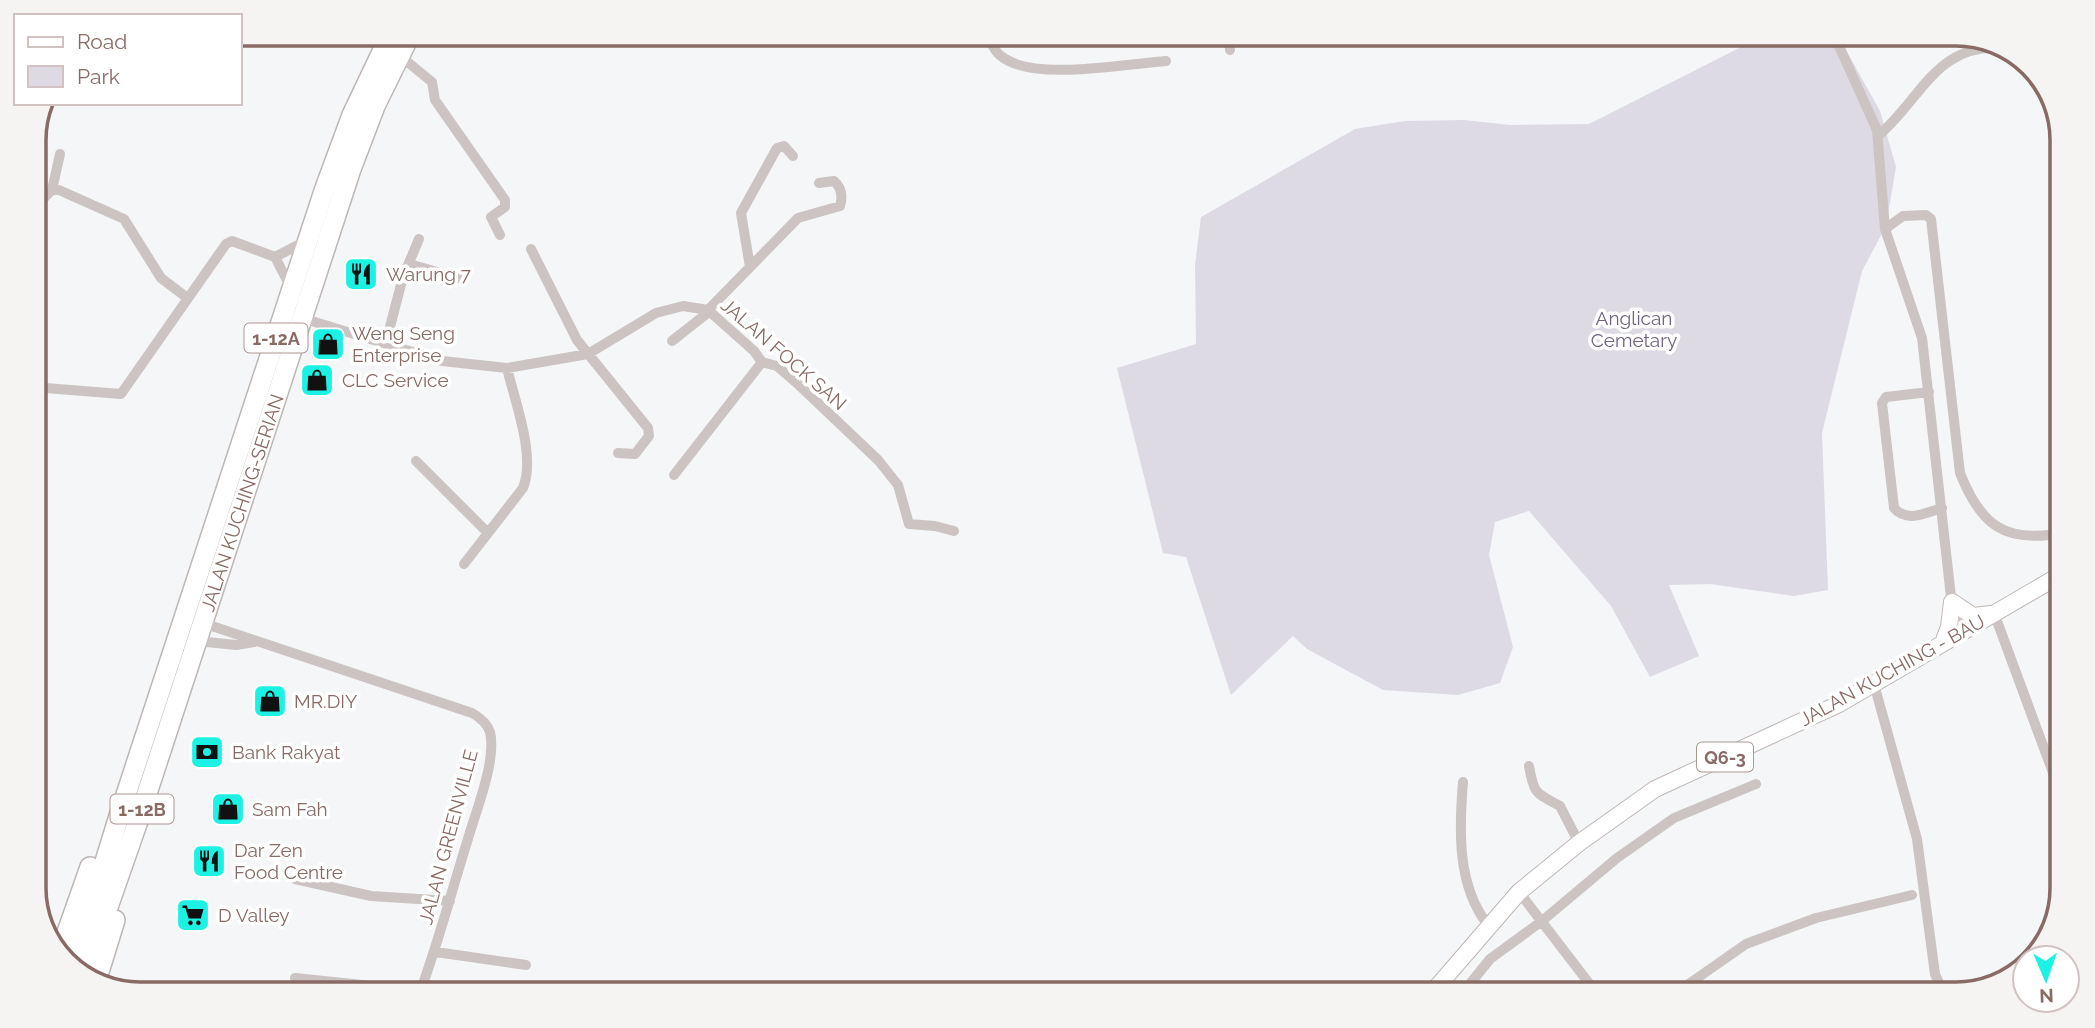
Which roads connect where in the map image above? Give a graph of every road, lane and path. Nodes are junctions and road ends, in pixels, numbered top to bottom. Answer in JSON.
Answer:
{"nodes":[{"id":1,"x":385,"y":46,"type":"edge"},
{"id":2,"x":404,"y":46,"type":"edge"},
{"id":3,"x":995,"y":46,"type":"edge"},
{"id":4,"x":1230,"y":46,"type":"edge"},
{"id":5,"x":1839,"y":46,"type":"edge"},
{"id":6,"x":1982,"y":49,"type":"edge"},
{"id":7,"x":1230,"y":50,"type":"dead end"},
{"id":8,"x":399,"y":55,"type":"junction"},
{"id":9,"x":1166,"y":61,"type":"dead end"},
{"id":10,"x":1878,"y":136,"type":"junction"},
{"id":11,"x":60,"y":154,"type":"dead end"},
{"id":12,"x":793,"y":156,"type":"dead end"},
{"id":13,"x":819,"y":183,"type":"dead end"},
{"id":14,"x":52,"y":190,"type":"junction"},
{"id":15,"x":46,"y":196,"type":"edge"},
{"id":16,"x":1885,"y":229,"type":"junction"},
{"id":17,"x":500,"y":235,"type":"dead end"},
{"id":18,"x":419,"y":239,"type":"dead end"},
{"id":19,"x":308,"y":240,"type":"junction"},
{"id":20,"x":531,"y":249,"type":"dead end"},
{"id":21,"x":275,"y":257,"type":"junction"},
{"id":22,"x":409,"y":264,"type":"junction"},
{"id":23,"x":750,"y":267,"type":"junction"},
{"id":24,"x":463,"y":279,"type":"dead end"},
{"id":25,"x":292,"y":290,"type":"junction"},
{"id":26,"x":186,"y":297,"type":"junction"},
{"id":27,"x":709,"y":310,"type":"junction"},
{"id":28,"x":302,"y":318,"type":"junction"},
{"id":29,"x":672,"y":341,"type":"dead end"},
{"id":30,"x":386,"y":342,"type":"junction"},
{"id":31,"x":588,"y":354,"type":"junction"},
{"id":32,"x":762,"y":362,"type":"junction"},
{"id":33,"x":507,"y":368,"type":"junction"},
{"id":34,"x":46,"y":388,"type":"edge"},
{"id":35,"x":1929,"y":392,"type":"junction"},
{"id":36,"x":618,"y":453,"type":"dead end"},
{"id":37,"x":416,"y":461,"type":"dead end"},
{"id":38,"x":674,"y":475,"type":"dead end"},
{"id":39,"x":1942,"y":508,"type":"junction"},
{"id":40,"x":954,"y":531,"type":"dead end"},
{"id":41,"x":487,"y":532,"type":"junction"},
{"id":42,"x":2050,"y":534,"type":"edge"},
{"id":43,"x":464,"y":564,"type":"dead end"},
{"id":44,"x":2050,"y":581,"type":"edge"},
{"id":45,"x":1952,"y":602,"type":"junction"},
{"id":46,"x":1994,"y":613,"type":"junction"},
{"id":47,"x":1968,"y":629,"type":"junction"},
{"id":48,"x":200,"y":632,"type":"junction"},
{"id":49,"x":254,"y":642,"type":"junction"},
{"id":50,"x":1943,"y":643,"type":"junction"},
{"id":51,"x":1874,"y":684,"type":"junction"},
{"id":52,"x":2050,"y":764,"type":"edge"},
{"id":53,"x":1529,"y":766,"type":"dead end"},
{"id":54,"x":1463,"y":782,"type":"dead end"},
{"id":55,"x":1756,"y":784,"type":"dead end"},
{"id":56,"x":118,"y":816,"type":"junction"},
{"id":57,"x":138,"y":821,"type":"junction"},
{"id":58,"x":1579,"y":843,"type":"junction"},
{"id":59,"x":295,"y":879,"type":"dead end"},
{"id":60,"x":1519,"y":892,"type":"junction"},
{"id":61,"x":1912,"y":895,"type":"dead end"},
{"id":62,"x":450,"y":901,"type":"junction"},
{"id":63,"x":1542,"y":921,"type":"junction"},
{"id":64,"x":1488,"y":925,"type":"junction"},
{"id":65,"x":63,"y":944,"type":"edge"},
{"id":66,"x":436,"y":951,"type":"junction"},
{"id":67,"x":76,"y":958,"type":"edge"},
{"id":68,"x":526,"y":965,"type":"dead end"},
{"id":69,"x":87,"y":967,"type":"edge"},
{"id":70,"x":98,"y":973,"type":"edge"},
{"id":71,"x":295,"y":978,"type":"dead end"},
{"id":72,"x":328,"y":982,"type":"edge"},
{"id":73,"x":424,"y":982,"type":"edge"},
{"id":74,"x":1441,"y":982,"type":"edge"},
{"id":75,"x":1471,"y":982,"type":"edge"},
{"id":76,"x":1588,"y":982,"type":"edge"},
{"id":77,"x":1692,"y":982,"type":"edge"},
{"id":78,"x":1938,"y":982,"type":"edge"}],
"edges":[{"from":1,"to":19,"type":"highway","name":"JALAN KUCHING-SERIAN","number":"1-12A"},
{"from":2,"to":8,"type":"highway","name":"JALAN KUCHING-SERIAN","number":"1-12B"},
{"from":3,"to":9,"type":"street"},
{"from":4,"to":7,"type":"street"},
{"from":5,"to":10,"type":"street"},
{"from":6,"to":10,"type":"street"},
{"from":8,"to":17,"type":"street"},
{"from":8,"to":28,"type":"highway","name":"JALAN KUCHING-SERIAN","number":"1-12B"},
{"from":10,"to":16,"type":"street"},
{"from":11,"to":14,"type":"street"},
{"from":12,"to":23,"type":"street"},
{"from":13,"to":23,"type":"street"},
{"from":14,"to":15,"type":"street"},
{"from":14,"to":26,"type":"street"},
{"from":16,"to":35,"type":"street"},
{"from":16,"to":42,"type":"street"},
{"from":18,"to":22,"type":"street"},
{"from":19,"to":21,"type":"street"},
{"from":19,"to":25,"type":"highway","name":"JALAN KUCHING-SERIAN","number":"1-12A"},
{"from":20,"to":31,"type":"street"},
{"from":21,"to":25,"type":"street"},
{"from":21,"to":26,"type":"street"},
{"from":22,"to":24,"type":"street"},
{"from":22,"to":30,"type":"street"},
{"from":23,"to":27,"type":"street"},
{"from":25,"to":56,"type":"highway","name":"JALAN KUCHING-SERIAN","number":"1-12A"},
{"from":26,"to":34,"type":"street"},
{"from":27,"to":29,"type":"street"},
{"from":27,"to":31,"type":"street","name":"JALAN FOCK SAN"},
{"from":27,"to":32,"type":"street","name":"JALAN FOCK SAN"},
{"from":28,"to":30,"type":"street","name":"JALAN FOCK SAN"},
{"from":28,"to":48,"type":"highway","name":"JALAN KUCHING-SERIAN","number":"1-12B"},
{"from":30,"to":33,"type":"street","name":"JALAN FOCK SAN"},
{"from":31,"to":33,"type":"street","name":"JALAN FOCK SAN"},
{"from":31,"to":36,"type":"street"},
{"from":32,"to":38,"type":"street"},
{"from":32,"to":40,"type":"street","name":"JALAN FOCK SAN"},
{"from":33,"to":41,"type":"street"},
{"from":35,"to":39,"type":"street"},
{"from":35,"to":39,"type":"street"},
{"from":37,"to":41,"type":"street"},
{"from":39,"to":45,"type":"street"},
{"from":41,"to":43,"type":"street"},
{"from":44,"to":46,"type":"main road","name":"JALAN KUCHING - BAU","number":"Q6-3"},
{"from":45,"to":46,"type":"main road"},
{"from":45,"to":47,"type":"street"},
{"from":45,"to":50,"type":"main road"},
{"from":46,"to":47,"type":"main road","name":"JALAN KUCHING - BAU","number":"Q6-3"},
{"from":46,"to":52,"type":"street"},
{"from":47,"to":50,"type":"main road","name":"JALAN KUCHING - BAU","number":"Q6-3"},
{"from":48,"to":49,"type":"street","name":"JALAN GREENVILLE"},
{"from":48,"to":49,"type":"street","name":"JALAN GREENVILLE"},
{"from":48,"to":57,"type":"highway","name":"JALAN KUCHING-SERIAN","number":"1-12B"},
{"from":49,"to":62,"type":"street","name":"JALAN GREENVILLE"},
{"from":50,"to":51,"type":"main road","name":"JALAN KUCHING - BAU","number":"Q6-3"},
{"from":51,"to":58,"type":"main road","name":"JALAN KUCHING - BAU","number":"Q6-3"},
{"from":51,"to":78,"type":"street"},
{"from":53,"to":58,"type":"street"},
{"from":54,"to":64,"type":"street"},
{"from":55,"to":63,"type":"street"},
{"from":56,"to":65,"type":"highway"},
{"from":56,"to":67,"type":"highway","name":"JALAN KUCHING-SERIAN","number":"1-12A"},
{"from":57,"to":69,"type":"highway","name":"JALAN KUCHING-SERIAN","number":"1-12B"},
{"from":57,"to":70,"type":"highway"},
{"from":58,"to":60,"type":"main road","name":"JALAN KUCHING - BAU","number":"Q6-3"},
{"from":59,"to":62,"type":"street"},
{"from":60,"to":63,"type":"street"},
{"from":60,"to":64,"type":"main road","name":"JALAN KUCHING - BAU","number":"Q6-3"},
{"from":61,"to":77,"type":"street"},
{"from":62,"to":66,"type":"street","name":"JALAN GREENVILLE"},
{"from":63,"to":75,"type":"street"},
{"from":63,"to":76,"type":"street"},
{"from":64,"to":74,"type":"main road","name":"JALAN KUCHING - BAU","number":"Q6-3"},
{"from":66,"to":68,"type":"street"},
{"from":66,"to":73,"type":"street","name":"JALAN GREENVILLE"},
{"from":71,"to":72,"type":"street"}]}
